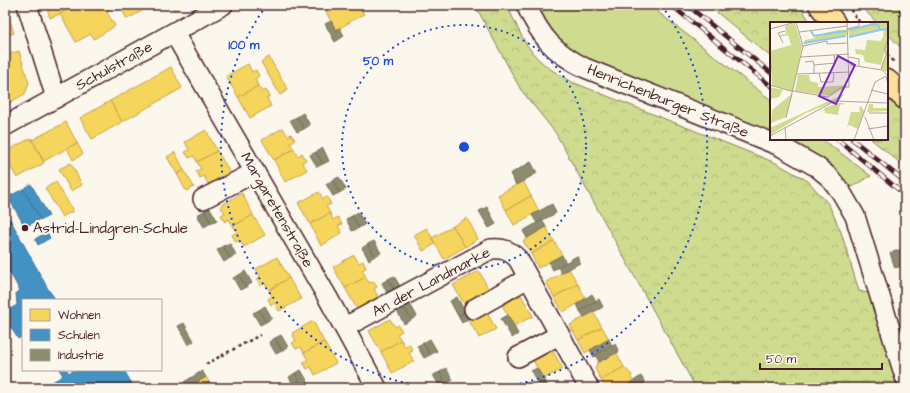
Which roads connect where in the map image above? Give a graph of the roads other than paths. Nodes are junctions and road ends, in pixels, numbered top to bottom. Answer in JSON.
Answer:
{"nodes":[{"id":1,"x":27,"y":5,"type":"edge"},
{"id":2,"x":224,"y":5,"type":"edge"},
{"id":3,"x":526,"y":5,"type":"edge"},
{"id":4,"x":820,"y":5,"type":"edge"},
{"id":5,"x":833,"y":22,"type":"edge"},
{"id":6,"x":174,"y":33,"type":"junction"},
{"id":7,"x":888,"y":82,"type":"edge"},
{"id":8,"x":56,"y":98,"type":"junction"},
{"id":9,"x":905,"y":98,"type":"edge"},
{"id":10,"x":5,"y":126,"type":"edge"},
{"id":11,"x":255,"y":172,"type":"junction"},
{"id":12,"x":203,"y":199,"type":"dead end"},
{"id":13,"x":528,"y":278,"type":"junction"},
{"id":14,"x":474,"y":309,"type":"dead end"},
{"id":15,"x":344,"y":327,"type":"junction"},
{"id":16,"x":559,"y":335,"type":"junction"},
{"id":17,"x":518,"y":357,"type":"dead end"},
{"id":18,"x":905,"y":377,"type":"edge"},
{"id":19,"x":377,"y":388,"type":"edge"},
{"id":20,"x":587,"y":388,"type":"edge"}],
"edges":[{"from":1,"to":8,"type":"street"},
{"from":2,"to":6,"type":"street","name":"Schulstraße"},
{"from":3,"to":18,"type":"street","name":"Henrichenburger Straße"},
{"from":4,"to":5,"type":"main road"},
{"from":6,"to":8,"type":"street","name":"Schulstraße"},
{"from":6,"to":11,"type":"street","name":"Margaretenstraße"},
{"from":7,"to":9,"type":"main road"},
{"from":8,"to":10,"type":"street","name":"Schulstraße"},
{"from":11,"to":12,"type":"street"},
{"from":11,"to":15,"type":"street","name":"Margaretenstraße"},
{"from":13,"to":14,"type":"street"},
{"from":13,"to":15,"type":"street","name":"An der Landmarke"},
{"from":13,"to":16,"type":"street","name":"An der Landmarke"},
{"from":15,"to":19,"type":"street","name":"Margaretenstraße"},
{"from":16,"to":17,"type":"street"},
{"from":16,"to":20,"type":"street","name":"An der Landmarke"}]}
